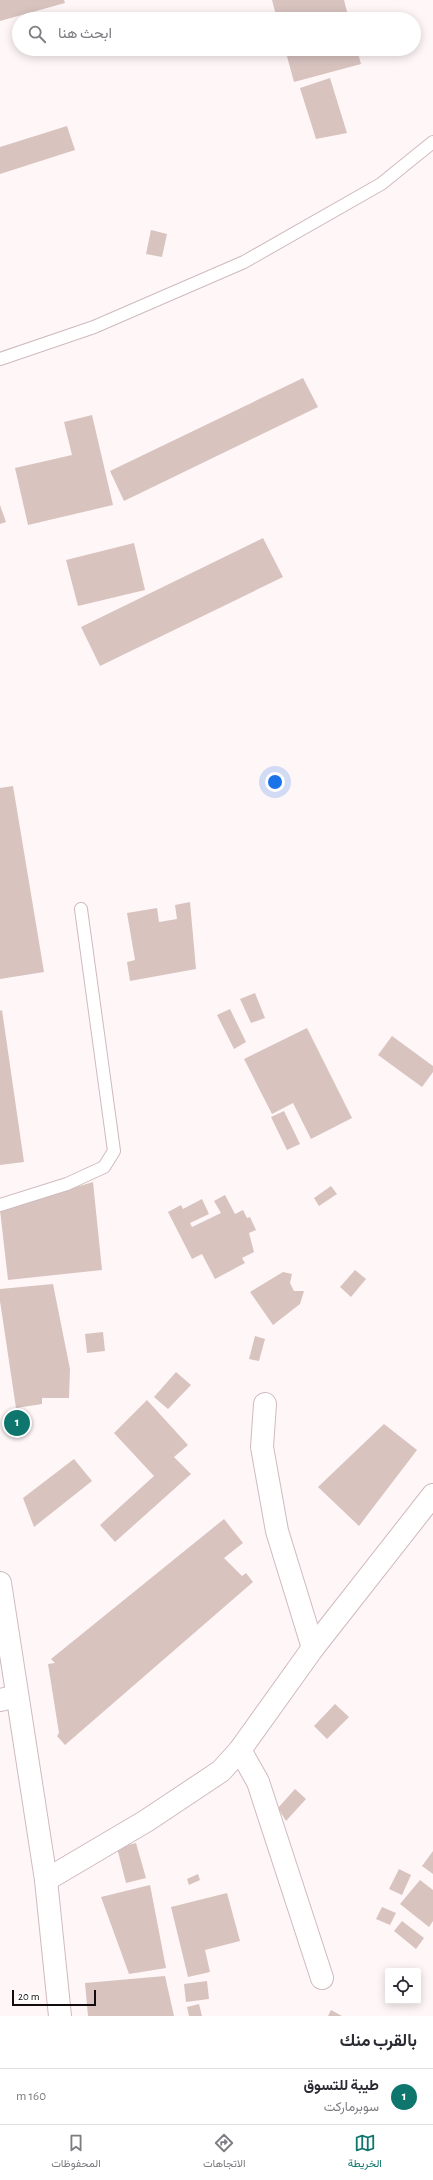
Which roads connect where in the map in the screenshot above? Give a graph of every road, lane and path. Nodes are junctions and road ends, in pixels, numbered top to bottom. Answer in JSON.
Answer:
{"nodes":[{"id":1,"x":433,"y":142,"type":"edge"},
{"id":2,"x":0,"y":359,"type":"edge"},
{"id":3,"x":81,"y":909,"type":"dead end"},
{"id":4,"x":0,"y":1205,"type":"edge"},
{"id":5,"x":265,"y":1404,"type":"dead end"},
{"id":6,"x":433,"y":1495,"type":"edge"},
{"id":7,"x":0,"y":1583,"type":"edge"},
{"id":8,"x":313,"y":1648,"type":"junction"},
{"id":9,"x":8,"y":1698,"type":"edge"},
{"id":10,"x":240,"y":1750,"type":"junction"},
{"id":11,"x":46,"y":1880,"type":"junction"},
{"id":12,"x":322,"y":1978,"type":"dead end"},
{"id":13,"x":60,"y":2016,"type":"edge"}],
"edges":[{"from":1,"to":2,"type":"lane"},
{"from":3,"to":4,"type":"lane"},
{"from":5,"to":8,"type":"street"},
{"from":6,"to":8,"type":"street"},
{"from":7,"to":9,"type":"street"},
{"from":8,"to":10,"type":"street"},
{"from":9,"to":11,"type":"street"},
{"from":10,"to":11,"type":"street"},
{"from":10,"to":12,"type":"street"},
{"from":11,"to":13,"type":"street"}]}
